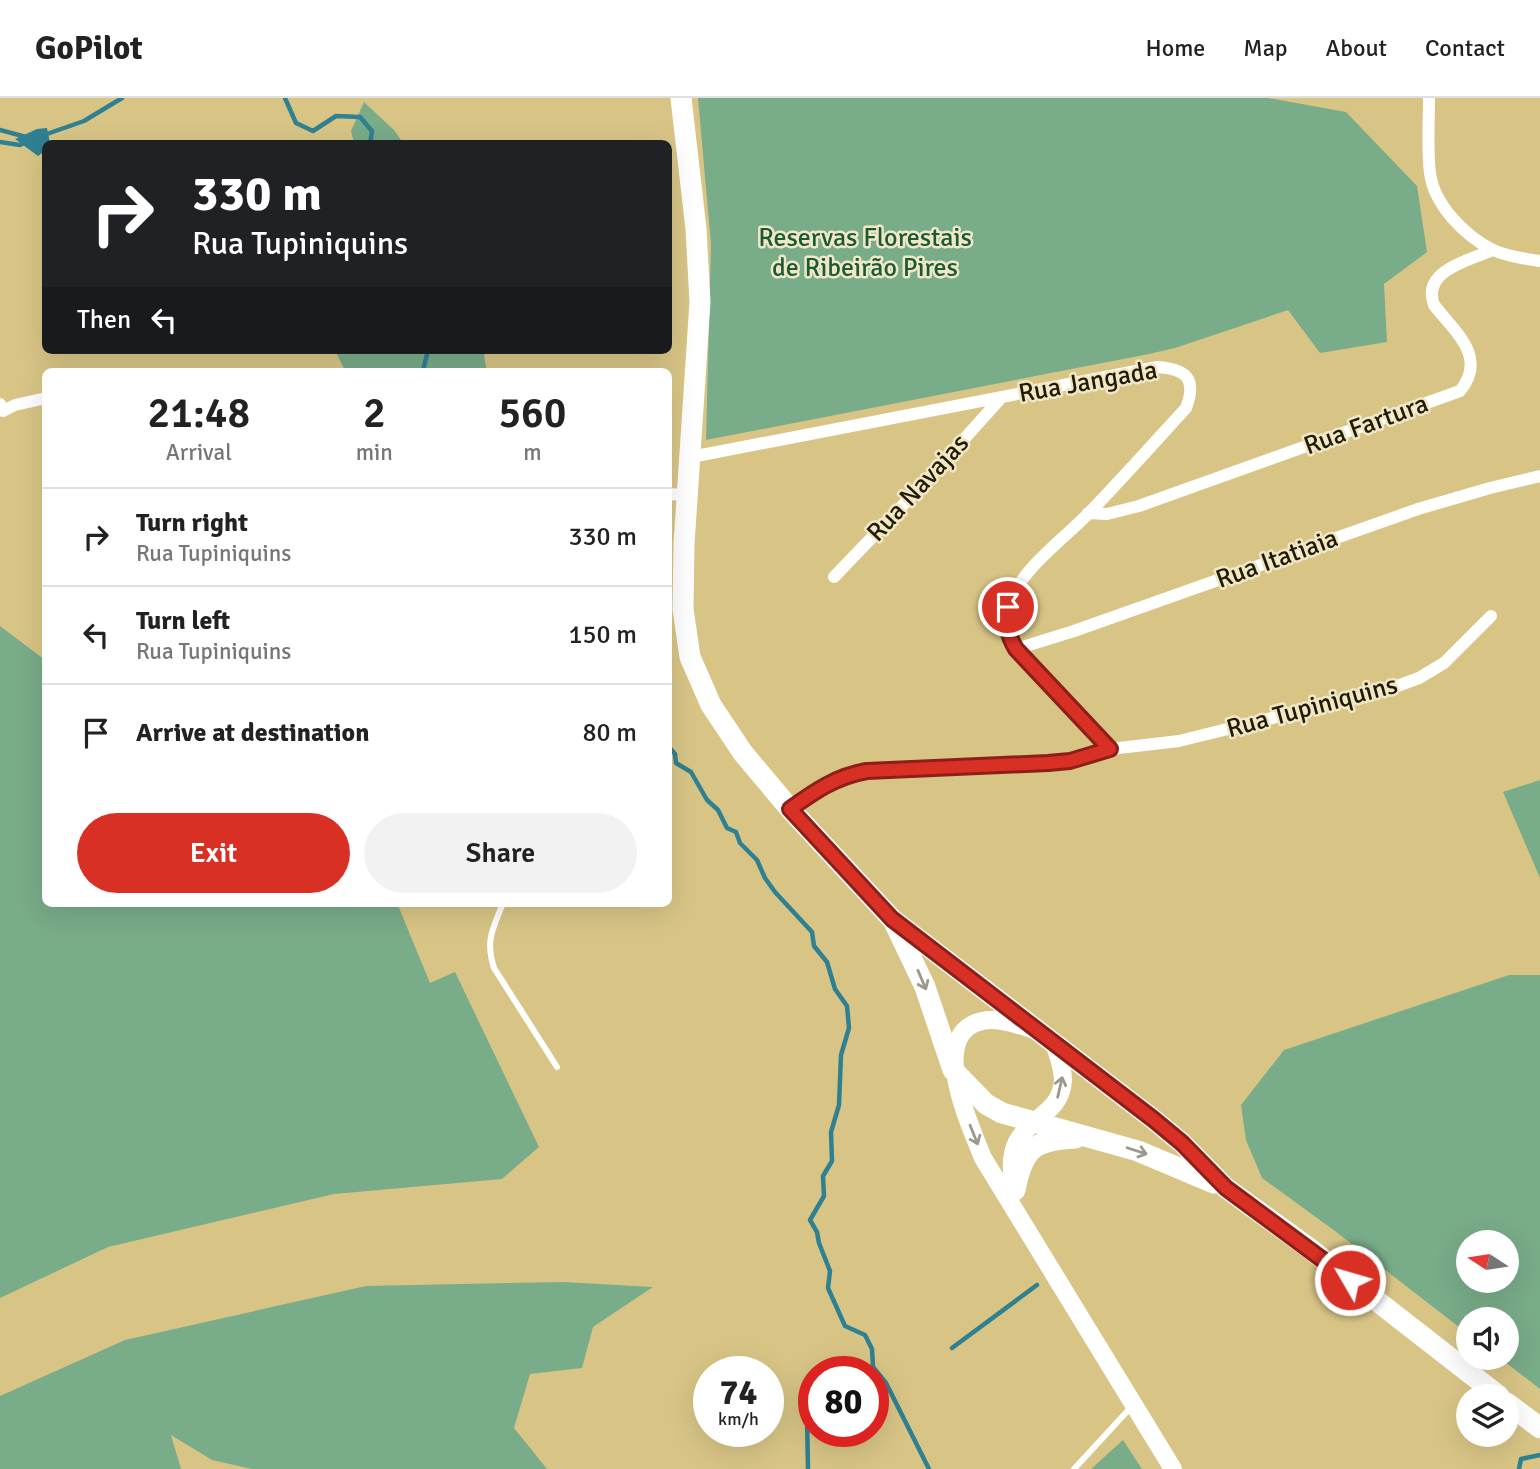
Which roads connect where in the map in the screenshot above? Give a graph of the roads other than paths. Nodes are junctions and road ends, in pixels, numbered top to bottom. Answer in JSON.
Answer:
{"nodes":[{"id":1,"x":681,"y":98,"type":"edge"},
{"id":2,"x":1429,"y":98,"type":"edge"},
{"id":3,"x":1493,"y":250,"type":"junction"},
{"id":4,"x":1540,"y":261,"type":"edge"},
{"id":5,"x":1001,"y":398,"type":"junction"},
{"id":6,"x":42,"y":399,"type":"edge"},
{"id":7,"x":1,"y":409,"type":"edge"},
{"id":8,"x":691,"y":457,"type":"junction"},
{"id":9,"x":1540,"y":476,"type":"edge"},
{"id":10,"x":678,"y":495,"type":"edge"},
{"id":11,"x":1088,"y":513,"type":"junction"},
{"id":12,"x":834,"y":577,"type":"dead end"},
{"id":13,"x":1492,"y":616,"type":"dead end"},
{"id":14,"x":1016,"y":649,"type":"junction"},
{"id":15,"x":1110,"y":749,"type":"junction"},
{"id":16,"x":790,"y":809,"type":"junction"},
{"id":17,"x":501,"y":907,"type":"edge"},
{"id":18,"x":892,"y":919,"type":"junction"},
{"id":19,"x":1047,"y":1037,"type":"junction"},
{"id":20,"x":557,"y":1067,"type":"dead end"},
{"id":21,"x":953,"y":1070,"type":"junction"},
{"id":22,"x":1033,"y":1123,"type":"junction"},
{"id":23,"x":1092,"y":1137,"type":"junction"},
{"id":24,"x":1226,"y":1188,"type":"junction"},
{"id":25,"x":1014,"y":1189,"type":"junction"},
{"id":26,"x":1022,"y":1221,"type":"junction"},
{"id":27,"x":1484,"y":1384,"type":"edge"},
{"id":28,"x":1134,"y":1404,"type":"junction"},
{"id":29,"x":1519,"y":1412,"type":"edge"},
{"id":30,"x":1540,"y":1428,"type":"edge"},
{"id":31,"x":1074,"y":1469,"type":"edge"},
{"id":32,"x":1173,"y":1469,"type":"edge"}],
"edges":[{"from":1,"to":8,"type":"highway"},
{"from":2,"to":3,"type":"street"},
{"from":3,"to":4,"type":"street"},
{"from":3,"to":11,"type":"street","name":"Rua Fartura"},
{"from":5,"to":8,"type":"street","name":"Rua Jangada"},
{"from":5,"to":11,"type":"street","name":"Rua Jangada"},
{"from":5,"to":12,"type":"street","name":"Rua Navajas"},
{"from":6,"to":7,"type":"street"},
{"from":8,"to":10,"type":"highway"},
{"from":9,"to":14,"type":"street","name":"Rua Itatiaia"},
{"from":10,"to":16,"type":"highway"},
{"from":11,"to":14,"type":"street","name":"Rua Jangada"},
{"from":13,"to":15,"type":"street","name":"Rua Tupiniquins"},
{"from":14,"to":15,"type":"street"},
{"from":15,"to":16,"type":"street","name":"Rua Tupiniquins"},
{"from":16,"to":18,"type":"highway"},
{"from":17,"to":20,"type":"lane"},
{"from":18,"to":19,"type":"highway"},
{"from":18,"to":21,"type":"highway","one_way":true},
{"from":19,"to":21,"type":"main road"},
{"from":22,"to":19,"type":"main road","one_way":true},
{"from":19,"to":24,"type":"highway"},
{"from":21,"to":22,"type":"highway"},
{"from":21,"to":26,"type":"main road","one_way":true},
{"from":22,"to":23,"type":"highway"},
{"from":22,"to":25,"type":"main road"},
{"from":23,"to":24,"type":"highway","one_way":true},
{"from":23,"to":25,"type":"highway"},
{"from":24,"to":27,"type":"highway"},
{"from":25,"to":26,"type":"main road"},
{"from":26,"to":28,"type":"main road"},
{"from":28,"to":31,"type":"lane"},
{"from":28,"to":32,"type":"main road"},
{"from":29,"to":30,"type":"highway"}]}
